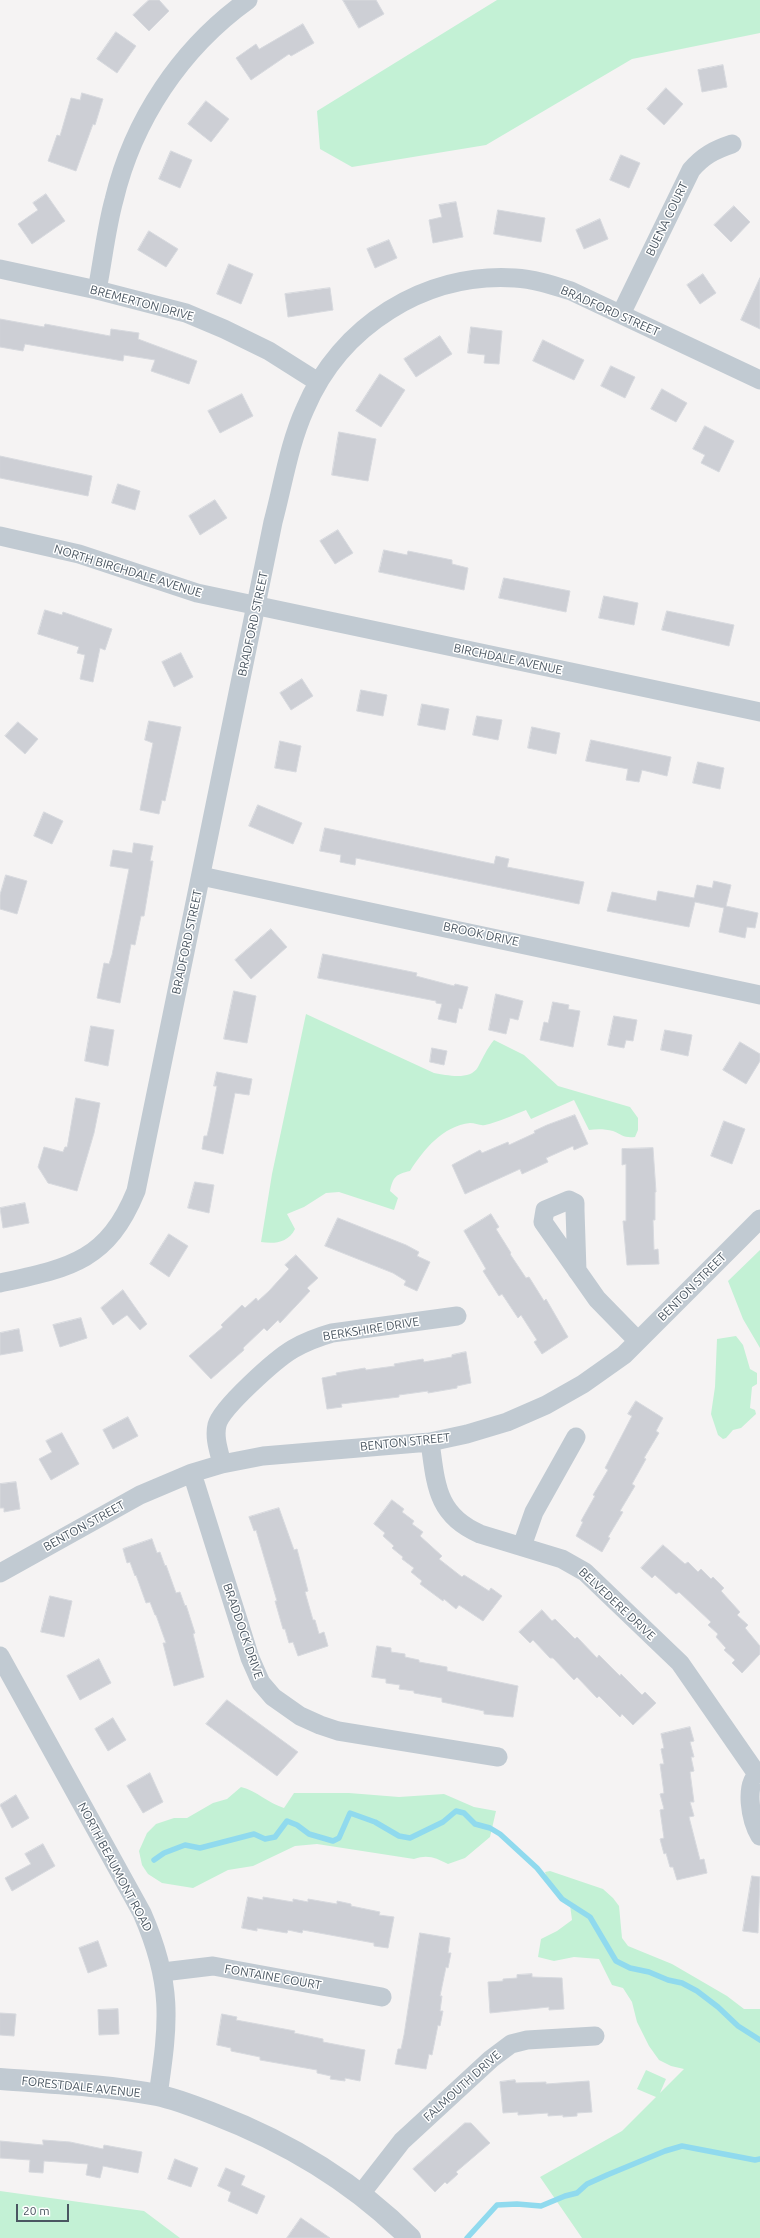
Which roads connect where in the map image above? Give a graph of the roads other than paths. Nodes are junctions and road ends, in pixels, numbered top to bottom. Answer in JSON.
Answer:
{"nodes":[{"id":1,"x":248,"y":0,"type":"edge"},
{"id":2,"x":732,"y":144,"type":"dead end"},
{"id":3,"x":0,"y":270,"type":"edge"},
{"id":4,"x":98,"y":290,"type":"junction"},
{"id":5,"x":621,"y":314,"type":"junction"},
{"id":6,"x":760,"y":380,"type":"edge"},
{"id":7,"x":318,"y":382,"type":"junction"},
{"id":8,"x":0,"y":536,"type":"edge"},
{"id":9,"x":257,"y":606,"type":"junction"},
{"id":10,"x":760,"y":712,"type":"edge"},
{"id":11,"x":201,"y":876,"type":"junction"},
{"id":12,"x":760,"y":995,"type":"edge"},
{"id":13,"x":760,"y":1219,"type":"edge"},
{"id":14,"x":577,"y":1271,"type":"dead end"},
{"id":15,"x":0,"y":1282,"type":"edge"},
{"id":16,"x":457,"y":1316,"type":"dead end"},
{"id":17,"x":638,"y":1341,"type":"junction"},
{"id":18,"x":576,"y":1437,"type":"dead end"},
{"id":19,"x":430,"y":1442,"type":"junction"},
{"id":20,"x":222,"y":1464,"type":"junction"},
{"id":21,"x":192,"y":1473,"type":"junction"},
{"id":22,"x":522,"y":1546,"type":"junction"},
{"id":23,"x":0,"y":1573,"type":"edge"},
{"id":24,"x":0,"y":1656,"type":"edge"},
{"id":25,"x":498,"y":1757,"type":"dead end"},
{"id":26,"x":758,"y":1773,"type":"edge"},
{"id":27,"x":760,"y":1836,"type":"edge"},
{"id":28,"x":163,"y":1972,"type":"junction"},
{"id":29,"x":382,"y":1997,"type":"dead end"},
{"id":30,"x":595,"y":2036,"type":"dead end"},
{"id":31,"x":0,"y":2079,"type":"edge"},
{"id":32,"x":158,"y":2095,"type":"junction"},
{"id":33,"x":360,"y":2195,"type":"junction"},
{"id":34,"x":410,"y":2238,"type":"edge"}],
"edges":[{"from":1,"to":4,"type":"street"},
{"from":2,"to":5,"type":"street","name":"BUENA COURT"},
{"from":3,"to":4,"type":"street","name":"BREMERTON DRIVE"},
{"from":4,"to":7,"type":"street","name":"BREMERTON DRIVE"},
{"from":5,"to":6,"type":"street","name":"BRADFORD STREET"},
{"from":5,"to":7,"type":"street","name":"BRADFORD STREET"},
{"from":7,"to":9,"type":"street","name":"BRADFORD STREET"},
{"from":8,"to":9,"type":"street","name":"NORTH BIRCHDALE AVENUE"},
{"from":9,"to":10,"type":"street","name":"BIRCHDALE AVENUE"},
{"from":9,"to":11,"type":"street","name":"BRADFORD STREET"},
{"from":11,"to":12,"type":"street","name":"BROOK DRIVE"},
{"from":11,"to":15,"type":"street","name":"BRADFORD STREET"},
{"from":13,"to":17,"type":"street","name":"BENTON STREET"},
{"from":14,"to":17,"type":"street"},
{"from":16,"to":20,"type":"street","name":"BERKSHIRE DRIVE"},
{"from":17,"to":19,"type":"street","name":"BENTON STREET"},
{"from":18,"to":22,"type":"street"},
{"from":19,"to":20,"type":"street","name":"BENTON STREET"},
{"from":19,"to":22,"type":"street","name":"BELVEDERE DRIVE"},
{"from":20,"to":21,"type":"street","name":"BENTON STREET"},
{"from":21,"to":23,"type":"street","name":"BENTON STREET"},
{"from":21,"to":25,"type":"street","name":"BRADDOCK DRIVE"},
{"from":22,"to":26,"type":"street","name":"BELVEDERE DRIVE"},
{"from":24,"to":28,"type":"street","name":"NORTH BEAUMONT ROAD"},
{"from":26,"to":27,"type":"street","name":"BELVEDERE DRIVE"},
{"from":28,"to":29,"type":"street","name":"FONTAINE COURT"},
{"from":28,"to":32,"type":"street","name":"NORTH BEAUMONT ROAD"},
{"from":30,"to":33,"type":"street","name":"FALMOUTH DRIVE"},
{"from":31,"to":32,"type":"street","name":"FORESTDALE AVENUE"},
{"from":32,"to":33,"type":"street","name":"FORESTDALE AVENUE"},
{"from":33,"to":34,"type":"street","name":"FORESTDALE AVENUE"}]}
